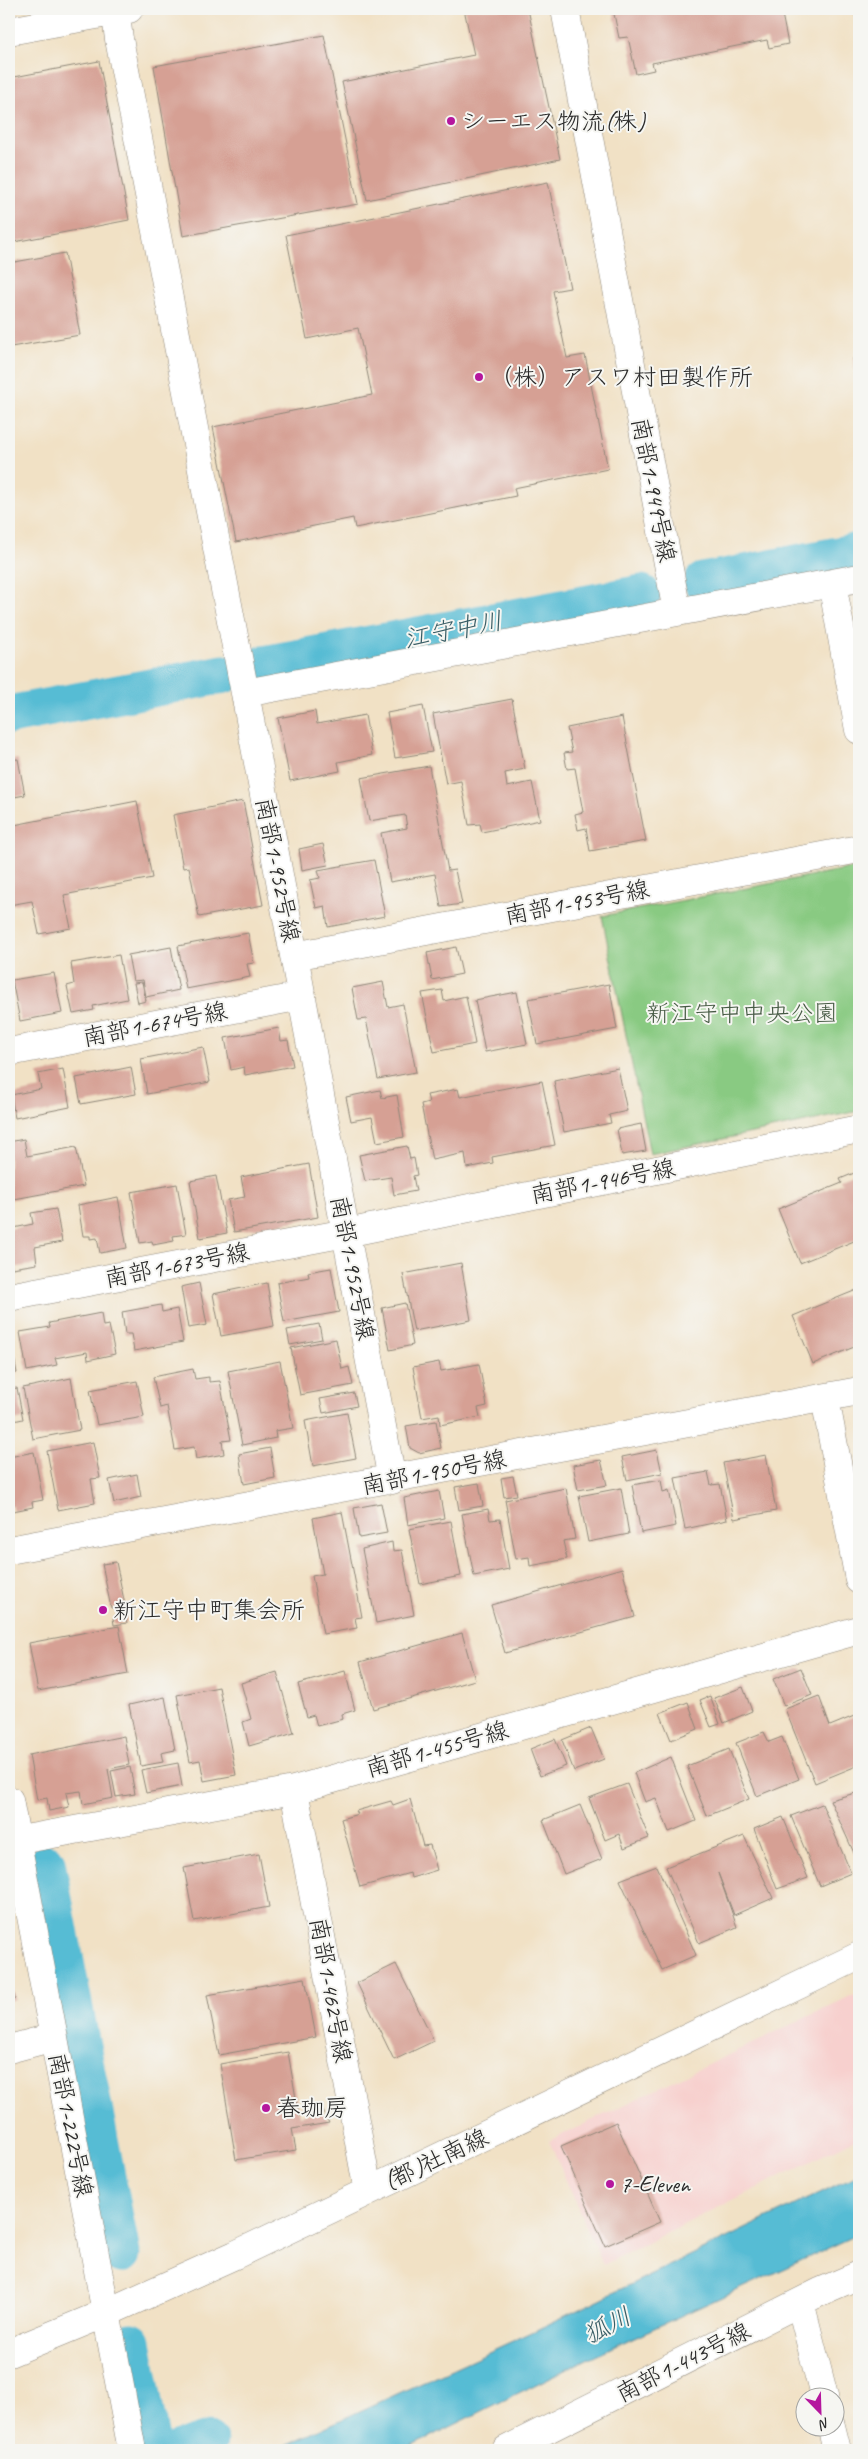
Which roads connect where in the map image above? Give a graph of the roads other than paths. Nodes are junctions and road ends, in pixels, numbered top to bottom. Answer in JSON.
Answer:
{"nodes":[{"id":1,"x":564,"y":9,"type":"edge"},
{"id":2,"x":120,"y":10,"type":"edge"},
{"id":3,"x":9,"y":31,"type":"edge"},
{"id":4,"x":859,"y":578,"type":"edge"},
{"id":5,"x":832,"y":583,"type":"junction"},
{"id":6,"x":677,"y":612,"type":"junction"},
{"id":7,"x":245,"y":693,"type":"junction"},
{"id":8,"x":859,"y":730,"type":"edge"},
{"id":9,"x":859,"y":848,"type":"edge"},
{"id":10,"x":294,"y":956,"type":"junction"},
{"id":11,"x":302,"y":996,"type":"junction"},
{"id":12,"x":9,"y":1052,"type":"edge"},
{"id":13,"x":859,"y":1129,"type":"edge"},
{"id":14,"x":346,"y":1233,"type":"junction"},
{"id":15,"x":9,"y":1297,"type":"edge"},
{"id":16,"x":859,"y":1391,"type":"edge"},
{"id":17,"x":825,"y":1398,"type":"junction"},
{"id":18,"x":392,"y":1480,"type":"junction"},
{"id":19,"x":9,"y":1550,"type":"edge"},
{"id":20,"x":859,"y":1580,"type":"edge"},
{"id":21,"x":859,"y":1630,"type":"edge"},
{"id":22,"x":294,"y":1790,"type":"junction"},
{"id":23,"x":9,"y":1800,"type":"edge"},
{"id":24,"x":13,"y":1841,"type":"edge"},
{"id":25,"x":859,"y":1956,"type":"edge"},
{"id":26,"x":54,"y":2037,"type":"junction"},
{"id":27,"x":9,"y":2049,"type":"edge"},
{"id":28,"x":368,"y":2191,"type":"junction"},
{"id":29,"x":859,"y":2275,"type":"edge"},
{"id":30,"x":800,"y":2302,"type":"junction"},
{"id":31,"x":106,"y":2313,"type":"junction"},
{"id":32,"x":9,"y":2353,"type":"edge"},
{"id":33,"x":821,"y":2386,"type":"edge"},
{"id":34,"x":834,"y":2436,"type":"edge"},
{"id":35,"x":132,"y":2450,"type":"edge"},
{"id":36,"x":506,"y":2450,"type":"edge"},
{"id":37,"x":837,"y":2450,"type":"edge"}],
"edges":[{"from":1,"to":6,"type":"street","name":"南部1-949号線"},
{"from":2,"to":3,"type":"street"},
{"from":2,"to":7,"type":"street","name":"南部1-952号線"},
{"from":4,"to":5,"type":"street"},
{"from":5,"to":6,"type":"street"},
{"from":5,"to":8,"type":"street"},
{"from":6,"to":7,"type":"street"},
{"from":7,"to":10,"type":"street","name":"南部1-952号線"},
{"from":9,"to":10,"type":"street","name":"南部1-953号線"},
{"from":10,"to":11,"type":"street","name":"南部1-952号線"},
{"from":11,"to":12,"type":"street","name":"南部1-674号線"},
{"from":11,"to":14,"type":"street","name":"南部1-952号線"},
{"from":13,"to":14,"type":"street","name":"南部1-946号線"},
{"from":14,"to":15,"type":"street","name":"南部1-673号線"},
{"from":14,"to":18,"type":"street","name":"南部1-952号線"},
{"from":16,"to":17,"type":"street","name":"南部1-950号線"},
{"from":17,"to":18,"type":"street","name":"南部1-950号線"},
{"from":17,"to":20,"type":"street"},
{"from":18,"to":19,"type":"street","name":"南部1-950号線"},
{"from":21,"to":22,"type":"street","name":"南部1-455号線"},
{"from":22,"to":24,"type":"street","name":"南部1-455号線"},
{"from":22,"to":28,"type":"street","name":"南部1-462号線"},
{"from":23,"to":24,"type":"street","name":"南部1-222号線"},
{"from":24,"to":26,"type":"street","name":"南部1-222号線"},
{"from":25,"to":28,"type":"street","name":"(都)社南線"},
{"from":26,"to":27,"type":"street"},
{"from":26,"to":31,"type":"street","name":"南部1-222号線"},
{"from":28,"to":31,"type":"street","name":"(都)社南線"},
{"from":29,"to":30,"type":"street","name":"南部1-443号線"},
{"from":30,"to":33,"type":"street"},
{"from":30,"to":36,"type":"street","name":"南部1-443号線"},
{"from":31,"to":32,"type":"street","name":"(都)社南線"},
{"from":31,"to":35,"type":"street","name":"南部1-222号線"},
{"from":34,"to":37,"type":"street"}]}
